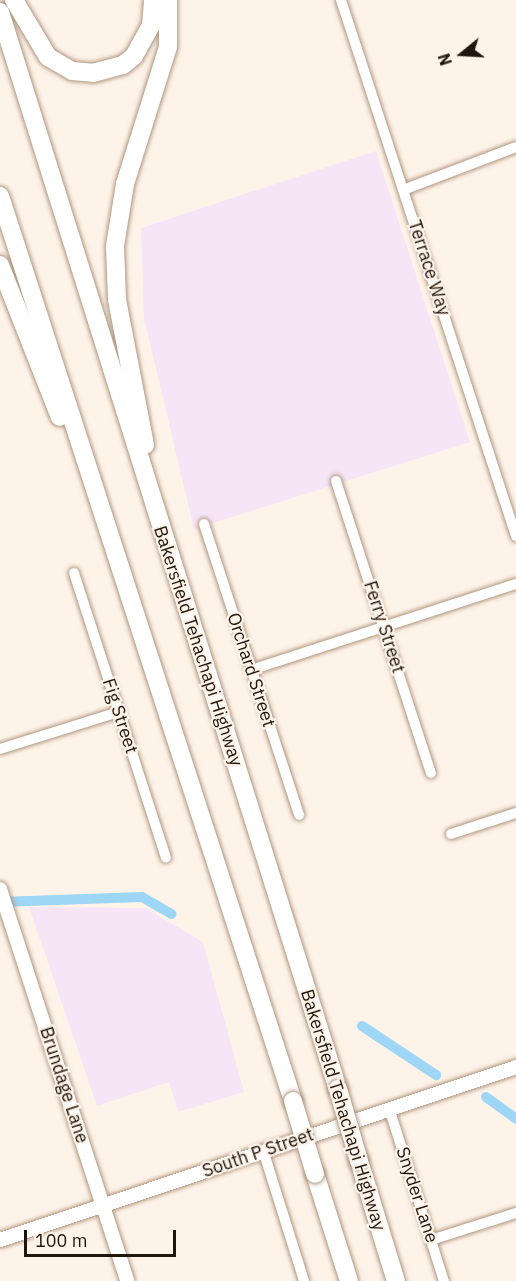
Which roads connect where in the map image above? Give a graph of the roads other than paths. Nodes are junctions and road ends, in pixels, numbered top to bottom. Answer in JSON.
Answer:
{"nodes":[{"id":1,"x":14,"y":0,"type":"edge"},
{"id":2,"x":153,"y":0,"type":"edge"},
{"id":3,"x":168,"y":0,"type":"edge"},
{"id":4,"x":341,"y":0,"type":"edge"},
{"id":5,"x":0,"y":12,"type":"edge"},
{"id":6,"x":516,"y":147,"type":"edge"},
{"id":7,"x":403,"y":190,"type":"junction"},
{"id":8,"x":0,"y":196,"type":"edge"},
{"id":9,"x":0,"y":265,"type":"edge"},
{"id":10,"x":336,"y":481,"type":"dead end"},
{"id":11,"x":204,"y":524,"type":"dead end"},
{"id":12,"x":516,"y":536,"type":"edge"},
{"id":13,"x":165,"y":544,"type":"junction"},
{"id":14,"x":115,"y":553,"type":"junction"},
{"id":15,"x":74,"y":573,"type":"dead end"},
{"id":16,"x":516,"y":584,"type":"edge"},
{"id":17,"x":384,"y":627,"type":"junction"},
{"id":18,"x":251,"y":670,"type":"junction"},
{"id":19,"x":119,"y":712,"type":"junction"},
{"id":20,"x":0,"y":749,"type":"edge"},
{"id":21,"x":431,"y":772,"type":"dead end"},
{"id":22,"x":516,"y":813,"type":"edge"},
{"id":23,"x":299,"y":815,"type":"dead end"},
{"id":24,"x":451,"y":834,"type":"dead end"},
{"id":25,"x":166,"y":858,"type":"dead end"},
{"id":26,"x":0,"y":889,"type":"edge"},
{"id":27,"x":516,"y":1067,"type":"edge"},
{"id":28,"x":389,"y":1108,"type":"junction"},
{"id":29,"x":263,"y":1150,"type":"junction"},
{"id":30,"x":103,"y":1208,"type":"junction"},
{"id":31,"x":516,"y":1213,"type":"edge"},
{"id":32,"x":0,"y":1240,"type":"edge"},
{"id":33,"x":431,"y":1240,"type":"junction"},
{"id":34,"x":127,"y":1281,"type":"edge"},
{"id":35,"x":304,"y":1281,"type":"edge"},
{"id":36,"x":349,"y":1281,"type":"edge"},
{"id":37,"x":396,"y":1281,"type":"edge"},
{"id":38,"x":444,"y":1281,"type":"edge"}],
"edges":[{"from":1,"to":2,"type":"highway"},
{"from":3,"to":13,"type":"highway"},
{"from":4,"to":7,"type":"street","name":"Terrace Way"},
{"from":5,"to":13,"type":"highway","name":"Bakersfield Tehachapi Highway"},
{"from":6,"to":7,"type":"street"},
{"from":7,"to":12,"type":"street","name":"Terrace Way"},
{"from":8,"to":14,"type":"highway"},
{"from":9,"to":14,"type":"highway"},
{"from":10,"to":17,"type":"street","name":"Ferry Street"},
{"from":11,"to":18,"type":"street","name":"Orchard Street"},
{"from":13,"to":37,"type":"highway","name":"Bakersfield Tehachapi Highway","bridge":true},
{"from":14,"to":36,"type":"highway","bridge":true},
{"from":15,"to":19,"type":"street","name":"Fig Street"},
{"from":16,"to":17,"type":"street"},
{"from":17,"to":18,"type":"street"},
{"from":17,"to":21,"type":"street","name":"Ferry Street"},
{"from":18,"to":23,"type":"street","name":"Orchard Street"},
{"from":19,"to":20,"type":"street"},
{"from":19,"to":25,"type":"street","name":"Fig Street"},
{"from":22,"to":24,"type":"street"},
{"from":26,"to":30,"type":"street","name":"Brundage Lane"},
{"from":27,"to":28,"type":"street","name":"South P Street"},
{"from":28,"to":29,"type":"street","name":"South P Street"},
{"from":28,"to":33,"type":"street","name":"Snyder Lane"},
{"from":29,"to":30,"type":"street","name":"South P Street"},
{"from":29,"to":35,"type":"street"},
{"from":30,"to":32,"type":"street","name":"South P Street"},
{"from":30,"to":34,"type":"street","name":"Brundage Lane"},
{"from":31,"to":33,"type":"street"},
{"from":33,"to":38,"type":"street","name":"Snyder Lane"}]}
